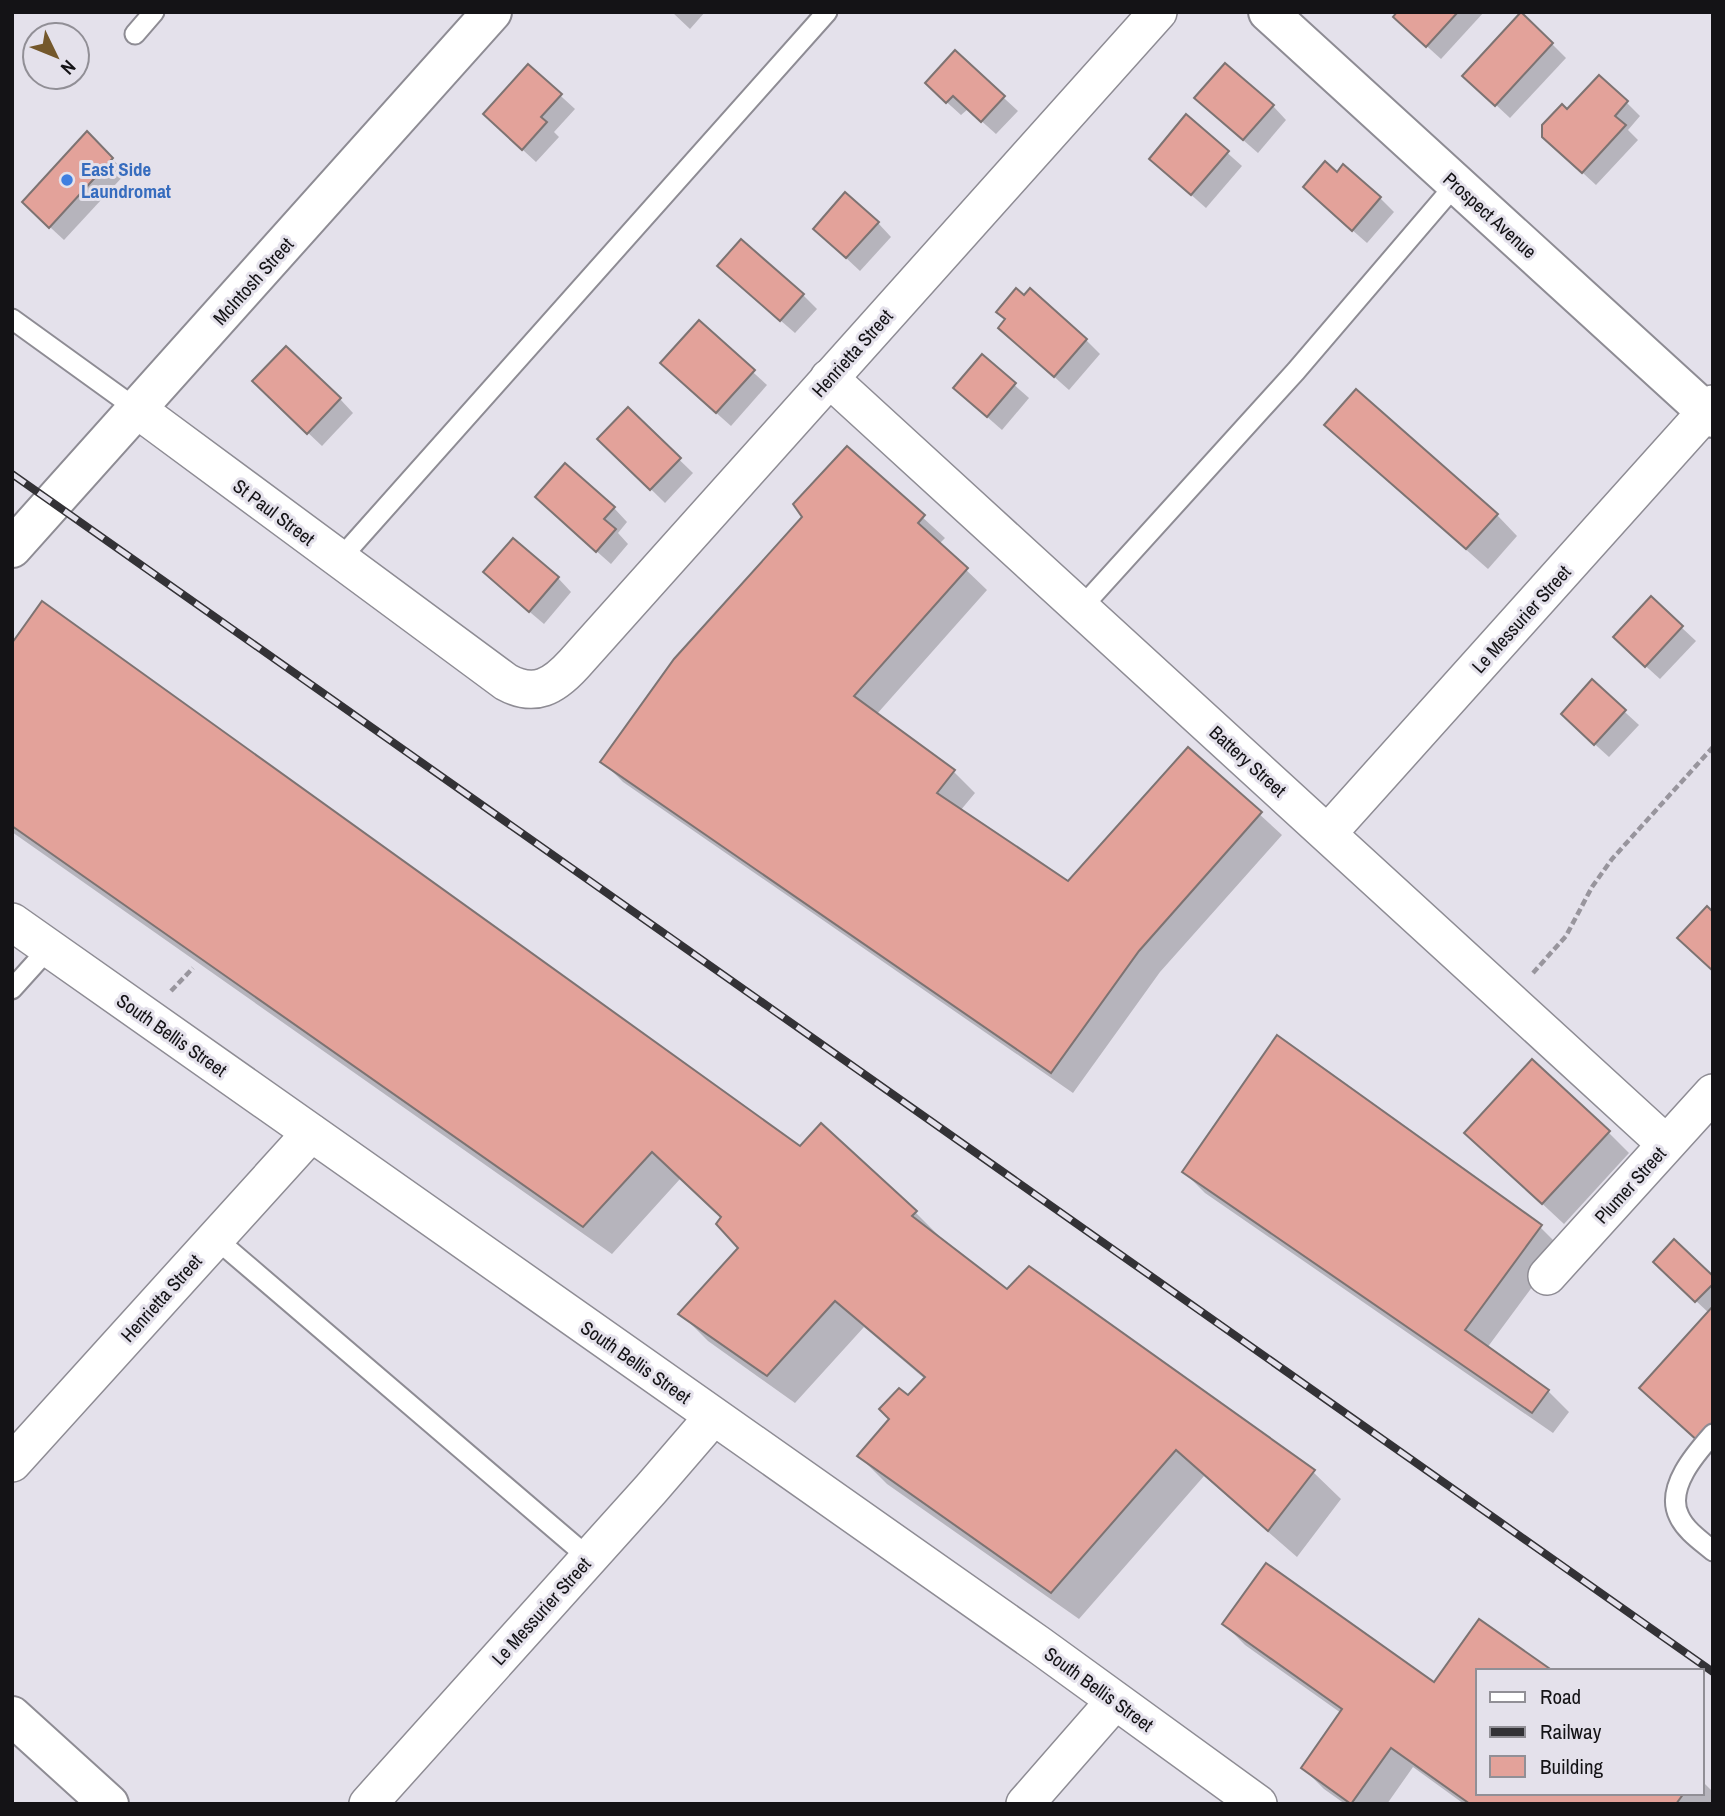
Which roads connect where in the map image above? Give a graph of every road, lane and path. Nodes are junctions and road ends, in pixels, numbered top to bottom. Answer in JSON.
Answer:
{"nodes":[{"id":1,"x":154,"y":12,"type":"edge"},
{"id":2,"x":492,"y":12,"type":"edge"},
{"id":3,"x":827,"y":12,"type":"edge"},
{"id":4,"x":1158,"y":12,"type":"edge"},
{"id":5,"x":1268,"y":12,"type":"edge"},
{"id":6,"x":135,"y":34,"type":"dead end"},
{"id":7,"x":1456,"y":184,"type":"junction"},
{"id":8,"x":12,"y":319,"type":"edge"},
{"id":9,"x":829,"y":378,"type":"junction"},
{"id":10,"x":138,"y":410,"type":"junction"},
{"id":11,"x":1710,"y":411,"type":"edge"},
{"id":12,"x":12,"y":548,"type":"edge"},
{"id":13,"x":339,"y":560,"type":"junction"},
{"id":14,"x":1081,"y":608,"type":"junction"},
{"id":15,"x":542,"y":688,"type":"joint"},
{"id":16,"x":1713,"y":747,"type":"edge"},
{"id":17,"x":1328,"y":833,"type":"junction"},
{"id":18,"x":12,"y":922,"type":"edge"},
{"id":19,"x":49,"y":948,"type":"junction"},
{"id":20,"x":193,"y":968,"type":"dead end"},
{"id":21,"x":12,"y":989,"type":"edge"},
{"id":22,"x":171,"y":991,"type":"dead end"},
{"id":23,"x":1508,"y":999,"type":"junction"},
{"id":24,"x":1713,"y":1093,"type":"edge"},
{"id":25,"x":311,"y":1133,"type":"junction"},
{"id":26,"x":1666,"y":1144,"type":"junction"},
{"id":27,"x":215,"y":1238,"type":"junction"},
{"id":28,"x":1547,"y":1276,"type":"dead end"},
{"id":29,"x":713,"y":1417,"type":"junction"},
{"id":30,"x":1713,"y":1434,"type":"edge"},
{"id":31,"x":12,"y":1463,"type":"edge"},
{"id":32,"x":1713,"y":1551,"type":"edge"},
{"id":33,"x":589,"y":1558,"type":"junction"},
{"id":34,"x":1115,"y":1701,"type":"junction"},
{"id":35,"x":12,"y":1716,"type":"edge"},
{"id":36,"x":109,"y":1804,"type":"edge"},
{"id":37,"x":368,"y":1804,"type":"edge"},
{"id":38,"x":1025,"y":1804,"type":"edge"},
{"id":39,"x":1258,"y":1804,"type":"edge"}],
"edges":[{"from":1,"to":6,"type":"lane"},
{"from":2,"to":10,"type":"street","name":"McIntosh Street"},
{"from":3,"to":13,"type":"lane"},
{"from":4,"to":9,"type":"street","name":"Henrietta Street"},
{"from":5,"to":7,"type":"street","name":"Prospect Avenue"},
{"from":7,"to":11,"type":"street","name":"Prospect Avenue"},
{"from":7,"to":14,"type":"lane"},
{"from":8,"to":10,"type":"lane","name":"St Paul Street"},
{"from":9,"to":14,"type":"street","name":"Battery Street"},
{"from":9,"to":15,"type":"street","name":"Henrietta Street"},
{"from":10,"to":12,"type":"street","name":"McIntosh Street"},
{"from":10,"to":13,"type":"street","name":"St Paul Street"},
{"from":11,"to":17,"type":"street","name":"Le Messurier Street"},
{"from":13,"to":15,"type":"street","name":"St Paul Street"},
{"from":14,"to":17,"type":"street","name":"Battery Street"},
{"from":16,"to":23,"type":"path"},
{"from":17,"to":23,"type":"street","name":"Battery Street"},
{"from":18,"to":19,"type":"street","name":"South Bellis Street"},
{"from":19,"to":21,"type":"lane"},
{"from":19,"to":25,"type":"street","name":"South Bellis Street"},
{"from":20,"to":22,"type":"path"},
{"from":23,"to":26,"type":"street","name":"Battery Street"},
{"from":24,"to":26,"type":"street","name":"Plumer Street"},
{"from":25,"to":27,"type":"street","name":"Henrietta Street"},
{"from":25,"to":29,"type":"street","name":"South Bellis Street"},
{"from":26,"to":28,"type":"street","name":"Plumer Street"},
{"from":27,"to":31,"type":"street","name":"Henrietta Street"},
{"from":27,"to":33,"type":"lane"},
{"from":29,"to":33,"type":"street","name":"Le Messurier Street"},
{"from":29,"to":34,"type":"street","name":"South Bellis Street"},
{"from":30,"to":32,"type":"lane"},
{"from":33,"to":37,"type":"street","name":"Le Messurier Street"},
{"from":34,"to":38,"type":"street"},
{"from":34,"to":39,"type":"street","name":"South Bellis Street"},
{"from":35,"to":36,"type":"street"}]}
